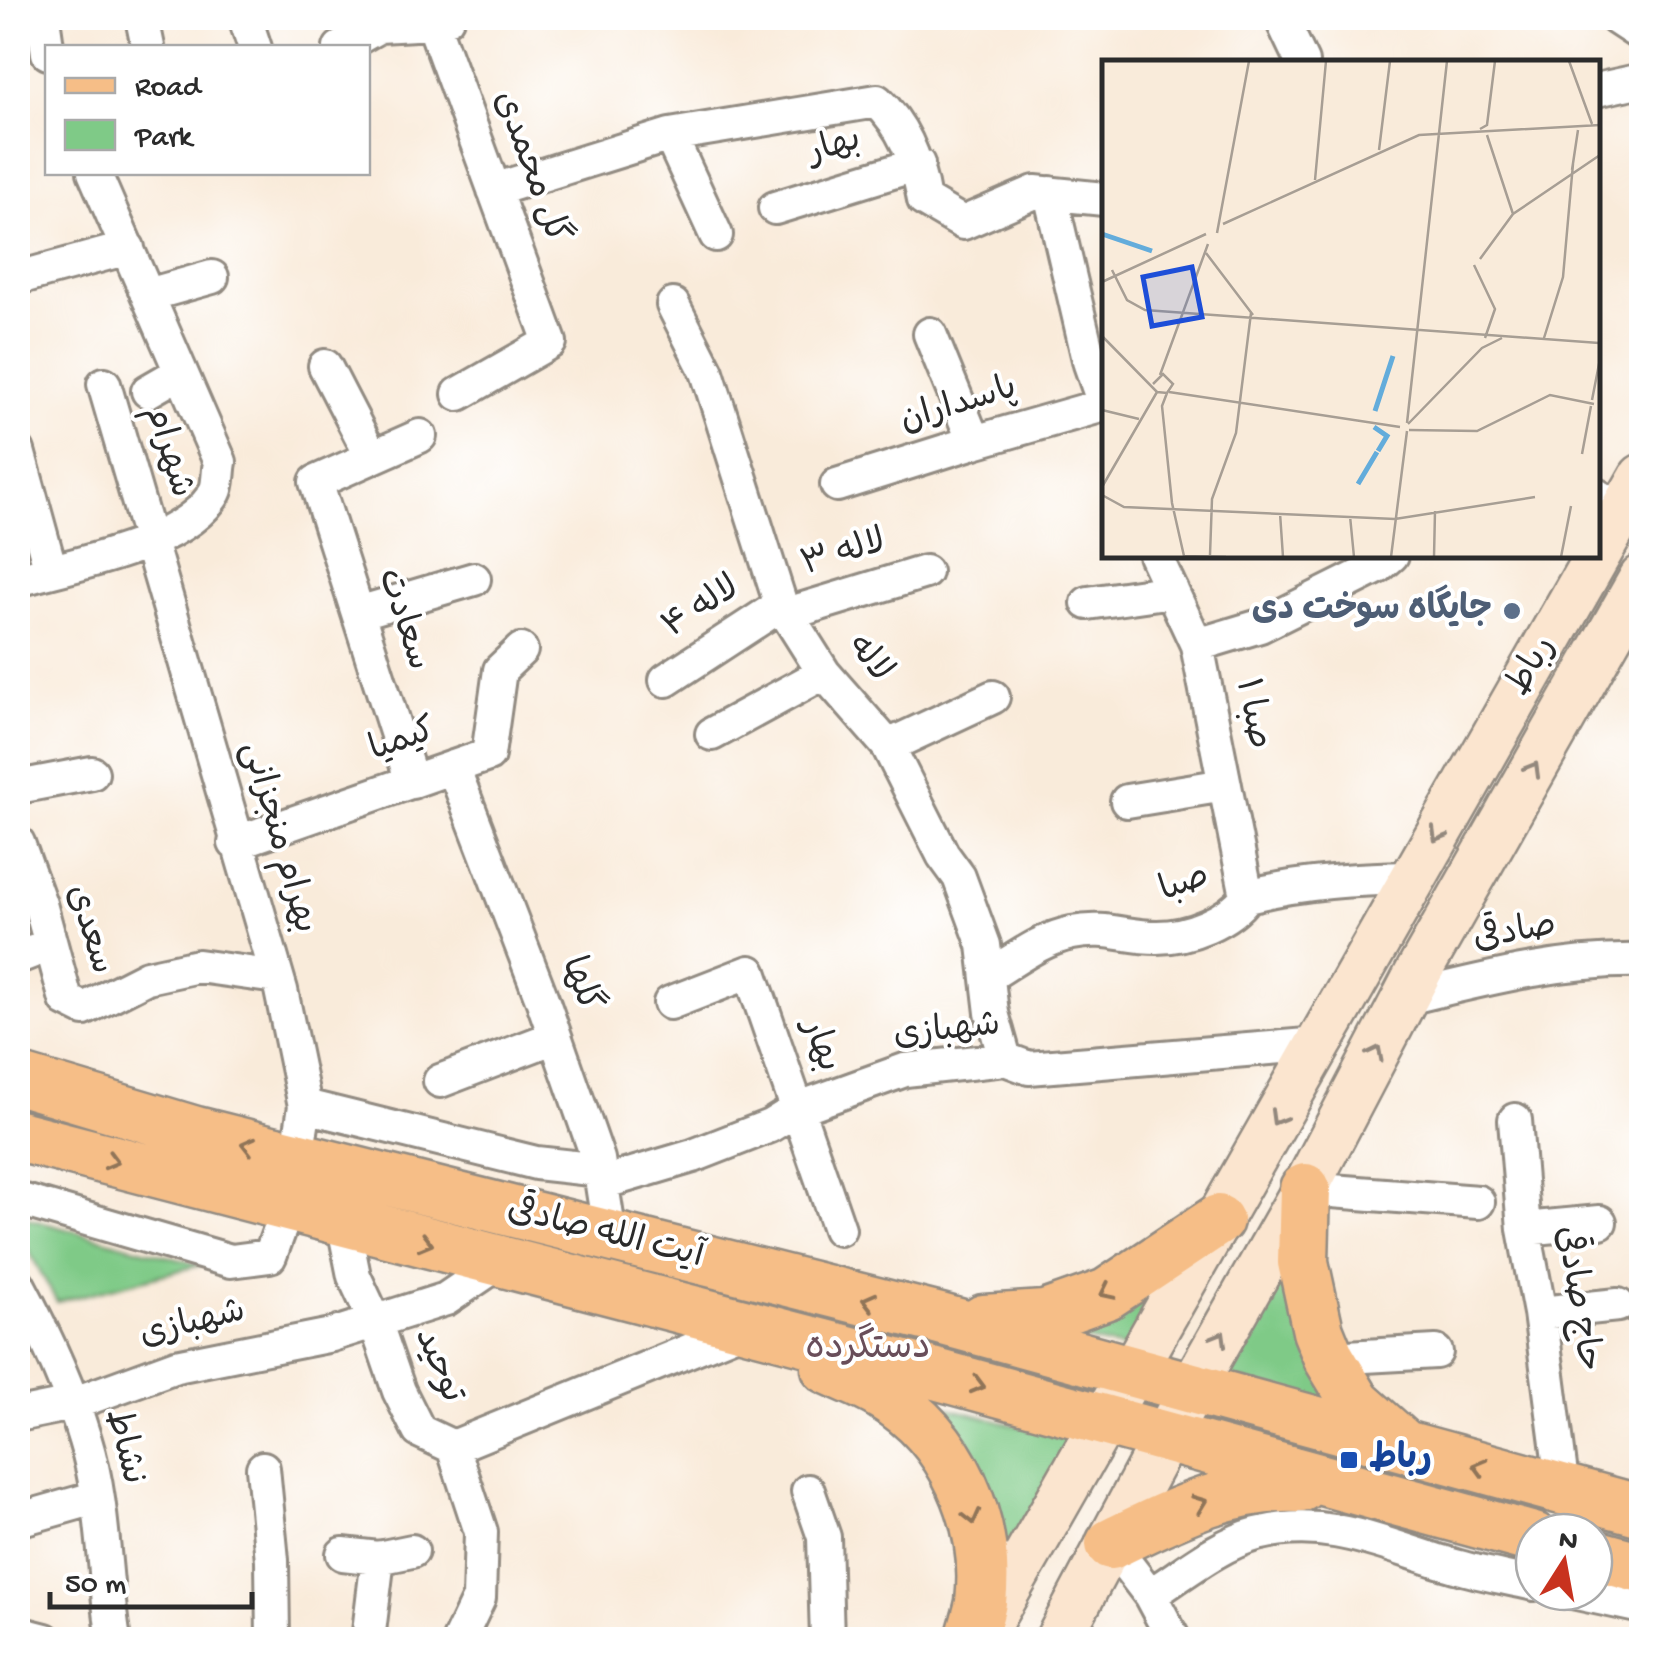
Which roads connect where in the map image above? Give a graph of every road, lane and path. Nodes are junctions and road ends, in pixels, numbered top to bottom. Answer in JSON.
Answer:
{"nodes":[{"id":1,"x":42,"y":18,"type":"edge"},
{"id":2,"x":142,"y":18,"type":"edge"},
{"id":3,"x":245,"y":18,"type":"edge"},
{"id":4,"x":1282,"y":18,"type":"edge"},
{"id":5,"x":1616,"y":18,"type":"edge"},
{"id":6,"x":440,"y":20,"type":"edge"},
{"id":7,"x":18,"y":24,"type":"edge"},
{"id":8,"x":1642,"y":35,"type":"edge"},
{"id":9,"x":47,"y":45,"type":"edge"},
{"id":10,"x":148,"y":45,"type":"edge"},
{"id":11,"x":254,"y":45,"type":"edge"},
{"id":12,"x":345,"y":45,"type":"edge"},
{"id":13,"x":1301,"y":60,"type":"edge"},
{"id":14,"x":1642,"y":80,"type":"edge"},
{"id":15,"x":1599,"y":89,"type":"edge"},
{"id":16,"x":670,"y":136,"type":"junction"},
{"id":17,"x":918,"y":164,"type":"junction"},
{"id":18,"x":95,"y":175,"type":"edge"},
{"id":19,"x":494,"y":190,"type":"junction"},
{"id":20,"x":1050,"y":193,"type":"junction"},
{"id":21,"x":1102,"y":199,"type":"edge"},
{"id":22,"x":775,"y":208,"type":"dead end"},
{"id":23,"x":716,"y":236,"type":"dead end"},
{"id":24,"x":128,"y":248,"type":"junction"},
{"id":25,"x":212,"y":276,"type":"dead end"},
{"id":26,"x":18,"y":278,"type":"edge"},
{"id":27,"x":148,"y":296,"type":"junction"},
{"id":28,"x":673,"y":305,"type":"dead end"},
{"id":29,"x":930,"y":334,"type":"dead end"},
{"id":30,"x":1094,"y":339,"type":"edge"},
{"id":31,"x":325,"y":366,"type":"dead end"},
{"id":32,"x":181,"y":372,"type":"junction"},
{"id":33,"x":104,"y":384,"type":"dead end"},
{"id":34,"x":148,"y":391,"type":"dead end"},
{"id":35,"x":1102,"y":391,"type":"edge"},
{"id":36,"x":458,"y":394,"type":"dead end"},
{"id":37,"x":1102,"y":405,"type":"edge"},
{"id":38,"x":420,"y":436,"type":"dead end"},
{"id":39,"x":974,"y":442,"type":"junction"},
{"id":40,"x":18,"y":451,"type":"edge"},
{"id":41,"x":372,"y":457,"type":"junction"},
{"id":42,"x":837,"y":486,"type":"dead end"},
{"id":43,"x":1620,"y":494,"type":"edge"},
{"id":44,"x":1599,"y":533,"type":"edge"},
{"id":45,"x":152,"y":543,"type":"junction"},
{"id":46,"x":1161,"y":558,"type":"edge"},
{"id":47,"x":1586,"y":558,"type":"edge"},
{"id":48,"x":1381,"y":559,"type":"edge"},
{"id":49,"x":51,"y":570,"type":"junction"},
{"id":50,"x":926,"y":572,"type":"dead end"},
{"id":51,"x":1642,"y":578,"type":"edge"},
{"id":52,"x":474,"y":579,"type":"dead end"},
{"id":53,"x":18,"y":580,"type":"edge"},
{"id":54,"x":1172,"y":591,"type":"junction"},
{"id":55,"x":1088,"y":603,"type":"dead end"},
{"id":56,"x":784,"y":610,"type":"junction"},
{"id":57,"x":358,"y":613,"type":"junction"},
{"id":58,"x":1197,"y":645,"type":"junction"},
{"id":59,"x":521,"y":650,"type":"dead end"},
{"id":60,"x":824,"y":674,"type":"junction"},
{"id":61,"x":666,"y":680,"type":"dead end"},
{"id":62,"x":993,"y":697,"type":"dead end"},
{"id":63,"x":712,"y":734,"type":"dead end"},
{"id":64,"x":888,"y":746,"type":"junction"},
{"id":65,"x":453,"y":767,"type":"junction"},
{"id":66,"x":92,"y":773,"type":"dead end"},
{"id":67,"x":412,"y":782,"type":"junction"},
{"id":68,"x":18,"y":786,"type":"edge"},
{"id":69,"x":1225,"y":786,"type":"junction"},
{"id":70,"x":1127,"y":801,"type":"dead end"},
{"id":71,"x":236,"y":842,"type":"junction"},
{"id":72,"x":18,"y":843,"type":"edge"},
{"id":73,"x":1413,"y":878,"type":"junction"},
{"id":74,"x":1247,"y":896,"type":"junction"},
{"id":75,"x":50,"y":944,"type":"junction"},
{"id":76,"x":18,"y":958,"type":"edge"},
{"id":77,"x":1642,"y":961,"type":"edge"},
{"id":78,"x":988,"y":976,"type":"junction"},
{"id":79,"x":277,"y":977,"type":"junction"},
{"id":80,"x":1403,"y":999,"type":"junction"},
{"id":81,"x":670,"y":1002,"type":"dead end"},
{"id":82,"x":555,"y":1037,"type":"junction"},
{"id":83,"x":1318,"y":1044,"type":"junction"},
{"id":84,"x":1005,"y":1059,"type":"junction"},
{"id":85,"x":18,"y":1079,"type":"edge"},
{"id":86,"x":440,"y":1081,"type":"dead end"},
{"id":87,"x":305,"y":1106,"type":"junction"},
{"id":88,"x":799,"y":1108,"type":"junction"},
{"id":89,"x":1515,"y":1120,"type":"dead end"},
{"id":90,"x":18,"y":1136,"type":"edge"},
{"id":91,"x":297,"y":1158,"type":"junction"},
{"id":92,"x":601,"y":1177,"type":"junction"},
{"id":93,"x":1305,"y":1189,"type":"junction"},
{"id":94,"x":18,"y":1199,"type":"edge"},
{"id":95,"x":1478,"y":1202,"type":"dead end"},
{"id":96,"x":288,"y":1207,"type":"junction"},
{"id":97,"x":1218,"y":1220,"type":"junction"},
{"id":98,"x":342,"y":1221,"type":"junction"},
{"id":99,"x":1600,"y":1222,"type":"dead end"},
{"id":100,"x":839,"y":1229,"type":"dead end"},
{"id":101,"x":1524,"y":1229,"type":"junction"},
{"id":102,"x":610,"y":1236,"type":"junction"},
{"id":103,"x":499,"y":1262,"type":"junction"},
{"id":104,"x":18,"y":1284,"type":"edge"},
{"id":105,"x":1618,"y":1305,"type":"dead end"},
{"id":106,"x":1540,"y":1313,"type":"junction"},
{"id":107,"x":375,"y":1321,"type":"junction"},
{"id":108,"x":948,"y":1322,"type":"junction"},
{"id":109,"x":747,"y":1327,"type":"junction"},
{"id":110,"x":1436,"y":1352,"type":"dead end"},
{"id":111,"x":1329,"y":1358,"type":"junction"},
{"id":112,"x":1132,"y":1372,"type":"junction"},
{"id":113,"x":1192,"y":1388,"type":"junction"},
{"id":114,"x":72,"y":1404,"type":"junction"},
{"id":115,"x":18,"y":1415,"type":"edge"},
{"id":116,"x":1104,"y":1420,"type":"junction"},
{"id":117,"x":1166,"y":1437,"type":"junction"},
{"id":118,"x":1404,"y":1446,"type":"junction"},
{"id":119,"x":453,"y":1448,"type":"junction"},
{"id":120,"x":263,"y":1468,"type":"dead end"},
{"id":121,"x":1353,"y":1488,"type":"junction"},
{"id":122,"x":808,"y":1490,"type":"dead end"},
{"id":123,"x":1563,"y":1490,"type":"junction"},
{"id":124,"x":95,"y":1498,"type":"junction"},
{"id":125,"x":1642,"y":1511,"type":"edge"},
{"id":126,"x":21,"y":1519,"type":"dead end"},
{"id":127,"x":1514,"y":1532,"type":"edge"},
{"id":128,"x":1111,"y":1544,"type":"junction"},
{"id":129,"x":412,"y":1551,"type":"dead end"},
{"id":130,"x":343,"y":1554,"type":"dead end"},
{"id":131,"x":378,"y":1558,"type":"junction"},
{"id":132,"x":1614,"y":1560,"type":"edge"},
{"id":133,"x":1642,"y":1568,"type":"edge"},
{"id":134,"x":1514,"y":1580,"type":"edge"},
{"id":135,"x":1150,"y":1595,"type":"junction"},
{"id":136,"x":1614,"y":1601,"type":"edge"},
{"id":137,"x":1642,"y":1607,"type":"edge"},
{"id":138,"x":18,"y":1633,"type":"edge"},
{"id":139,"x":45,"y":1640,"type":"edge"},
{"id":140,"x":114,"y":1640,"type":"edge"},
{"id":141,"x":273,"y":1640,"type":"edge"},
{"id":142,"x":368,"y":1640,"type":"edge"},
{"id":143,"x":460,"y":1640,"type":"edge"},
{"id":144,"x":827,"y":1640,"type":"edge"},
{"id":145,"x":975,"y":1640,"type":"edge"},
{"id":146,"x":1058,"y":1640,"type":"edge"},
{"id":147,"x":1174,"y":1640,"type":"edge"}],
"edges":[{"from":1,"to":7,"type":"street"},
{"from":1,"to":9,"type":"street"},
{"from":2,"to":10,"type":"street"},
{"from":3,"to":11,"type":"street"},
{"from":4,"to":13,"type":"street"},
{"from":5,"to":8,"type":"street"},
{"from":6,"to":12,"type":"street"},
{"from":6,"to":19,"type":"street","name":"گل محمدی"},
{"from":14,"to":15,"type":"street"},
{"from":16,"to":17,"type":"street"},
{"from":16,"to":19,"type":"street"},
{"from":16,"to":23,"type":"street"},
{"from":17,"to":20,"type":"street"},
{"from":17,"to":22,"type":"street","name":"بهار"},
{"from":18,"to":24,"type":"street"},
{"from":19,"to":36,"type":"street","name":"گل محمدی"},
{"from":20,"to":21,"type":"street"},
{"from":20,"to":30,"type":"street"},
{"from":24,"to":26,"type":"street"},
{"from":24,"to":27,"type":"street"},
{"from":25,"to":27,"type":"street"},
{"from":27,"to":32,"type":"street"},
{"from":28,"to":56,"type":"street","name":"لاله"},
{"from":29,"to":39,"type":"street"},
{"from":30,"to":35,"type":"street"},
{"from":31,"to":41,"type":"street"},
{"from":32,"to":34,"type":"street"},
{"from":32,"to":45,"type":"street"},
{"from":33,"to":45,"type":"street","name":"شهرام"},
{"from":37,"to":39,"type":"street","name":"پاسداران"},
{"from":38,"to":41,"type":"street"},
{"from":39,"to":42,"type":"street","name":"پاسداران"},
{"from":40,"to":49,"type":"street"},
{"from":41,"to":57,"type":"street","name":"سعادت"},
{"from":43,"to":44,"type":"main road","name":"رباط","one_way":true},
{"from":45,"to":49,"type":"street"},
{"from":45,"to":71,"type":"street","name":"بهرام منجزانی"},
{"from":46,"to":54,"type":"street","name":"صبا ۱"},
{"from":47,"to":73,"type":"main road","name":"رباط","one_way":true},
{"from":48,"to":58,"type":"street"},
{"from":49,"to":53,"type":"street"},
{"from":50,"to":56,"type":"street","name":"لاله ۳"},
{"from":80,"to":51,"type":"main road","name":"رباط","one_way":true},
{"from":52,"to":57,"type":"street"},
{"from":54,"to":55,"type":"street"},
{"from":54,"to":58,"type":"street","name":"صبا ۱"},
{"from":56,"to":60,"type":"street","name":"لاله"},
{"from":56,"to":61,"type":"street","name":"لاله ۴"},
{"from":57,"to":67,"type":"street","name":"سعادت"},
{"from":58,"to":69,"type":"street","name":"صبا ۱"},
{"from":59,"to":65,"type":"street","name":"کیمیا"},
{"from":60,"to":63,"type":"street"},
{"from":60,"to":64,"type":"street","name":"لاله"},
{"from":62,"to":64,"type":"street"},
{"from":64,"to":78,"type":"street","name":"لاله"},
{"from":65,"to":67,"type":"street","name":"کیمیا"},
{"from":65,"to":82,"type":"street","name":"گلها"},
{"from":66,"to":68,"type":"street"},
{"from":67,"to":71,"type":"street","name":"کیمیا"},
{"from":69,"to":70,"type":"street"},
{"from":69,"to":74,"type":"street","name":"صبا ۱"},
{"from":71,"to":79,"type":"street","name":"بهرام منجزانی"},
{"from":72,"to":75,"type":"street","name":"سعدی"},
{"from":73,"to":74,"type":"street","name":"صبا"},
{"from":73,"to":83,"type":"main road","name":"رباط"},
{"from":74,"to":78,"type":"street","name":"صبا"},
{"from":75,"to":76,"type":"street"},
{"from":75,"to":79,"type":"street","name":"سعدی"},
{"from":77,"to":80,"type":"street","name":"صادقی"},
{"from":78,"to":84,"type":"street","name":"لاله"},
{"from":79,"to":87,"type":"street","name":"بهرام منجزانی"},
{"from":93,"to":80,"type":"main road","name":"رباط","one_way":true},
{"from":81,"to":88,"type":"street","name":"بهار"},
{"from":82,"to":86,"type":"street"},
{"from":82,"to":92,"type":"street","name":"گلها"},
{"from":83,"to":84,"type":"street","name":"شهبازی"},
{"from":83,"to":97,"type":"main road","name":"رباط","one_way":true},
{"from":84,"to":88,"type":"street","name":"شهبازی"},
{"from":91,"to":85,"type":"main road","name":"آیت الله صادقی","one_way":true},
{"from":87,"to":91,"type":"street","name":"بهرام منجزانی"},
{"from":87,"to":92,"type":"street"},
{"from":88,"to":92,"type":"street","name":"شهبازی"},
{"from":88,"to":100,"type":"street","name":"بهار"},
{"from":89,"to":101,"type":"street","name":"حاج صادقی"},
{"from":90,"to":96,"type":"main road","name":"آیت الله صادقی","one_way":true},
{"from":91,"to":96,"type":"main road"},
{"from":91,"to":102,"type":"main road","name":"آیت الله صادقی"},
{"from":92,"to":102,"type":"street","name":"گلها"},
{"from":93,"to":95,"type":"street"},
{"from":93,"to":111,"type":"main road"},
{"from":113,"to":93,"type":"main road","name":"رباط","one_way":true},
{"from":94,"to":96,"type":"street"},
{"from":96,"to":98,"type":"main road","name":"آیت الله صادقی"},
{"from":97,"to":108,"type":"main road","one_way":true},
{"from":97,"to":112,"type":"main road","name":"رباط"},
{"from":98,"to":103,"type":"main road","name":"آیت الله صادقی","one_way":true},
{"from":98,"to":107,"type":"street","name":"توحید"},
{"from":99,"to":101,"type":"street"},
{"from":101,"to":106,"type":"street","name":"حاج صادقی"},
{"from":108,"to":102,"type":"main road","name":"آیت الله صادقی","one_way":true},
{"from":103,"to":107,"type":"street","name":"شهبازی"},
{"from":103,"to":109,"type":"main road","name":"آیت الله صادقی"},
{"from":104,"to":114,"type":"street","name":"نشاط"},
{"from":105,"to":106,"type":"street"},
{"from":106,"to":123,"type":"street","name":"حاج صادقی"},
{"from":107,"to":114,"type":"street","name":"شهبازی"},
{"from":107,"to":119,"type":"street","name":"توحید"},
{"from":108,"to":112,"type":"main road","name":"آیت الله صادقی"},
{"from":109,"to":116,"type":"main road","name":"آیت الله صادقی","one_way":true},
{"from":109,"to":119,"type":"street"},
{"from":109,"to":145,"type":"main road","one_way":true},
{"from":110,"to":111,"type":"street"},
{"from":111,"to":118,"type":"main road"},
{"from":112,"to":113,"type":"main road","name":"آیت الله صادقی"},
{"from":112,"to":116,"type":"main road","name":"رباط"},
{"from":113,"to":117,"type":"main road","name":"رباط"},
{"from":113,"to":118,"type":"main road","name":"آیت الله صادقی"},
{"from":114,"to":115,"type":"street","name":"شهبازی"},
{"from":114,"to":124,"type":"street","name":"نشاط"},
{"from":116,"to":117,"type":"main road","name":"آیت الله صادقی"},
{"from":116,"to":145,"type":"main road","name":"رباط"},
{"from":117,"to":121,"type":"main road","name":"آیت الله صادقی"},
{"from":117,"to":128,"type":"main road","name":"رباط"},
{"from":123,"to":118,"type":"main road","name":"آیت الله صادقی","one_way":true},
{"from":119,"to":143,"type":"street","name":"توحید"},
{"from":120,"to":141,"type":"street"},
{"from":121,"to":127,"type":"main road"},
{"from":128,"to":121,"type":"main road","one_way":true},
{"from":122,"to":144,"type":"street"},
{"from":123,"to":125,"type":"main road","name":"آیت الله صادقی"},
{"from":124,"to":126,"type":"street"},
{"from":124,"to":140,"type":"street","name":"نشاط"},
{"from":128,"to":135,"type":"street"},
{"from":128,"to":146,"type":"main road","name":"رباط"},
{"from":129,"to":131,"type":"street"},
{"from":130,"to":131,"type":"street"},
{"from":131,"to":142,"type":"street"},
{"from":132,"to":133,"type":"main road"},
{"from":134,"to":135,"type":"street"},
{"from":135,"to":147,"type":"street"},
{"from":136,"to":137,"type":"street"},
{"from":138,"to":139,"type":"street"}]}
